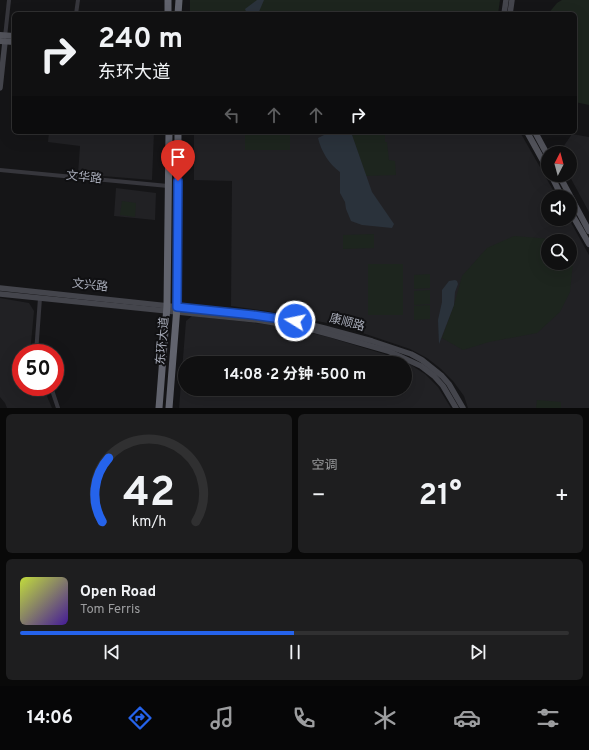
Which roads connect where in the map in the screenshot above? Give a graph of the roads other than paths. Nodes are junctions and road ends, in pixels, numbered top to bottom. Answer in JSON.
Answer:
{"nodes":[{"id":1,"x":9,"y":0,"type":"edge"},
{"id":2,"x":78,"y":0,"type":"edge"},
{"id":3,"x":168,"y":0,"type":"edge"},
{"id":4,"x":179,"y":0,"type":"edge"},
{"id":5,"x":506,"y":0,"type":"edge"},
{"id":6,"x":512,"y":0,"type":"edge"},
{"id":7,"x":76,"y":12,"type":"edge"},
{"id":8,"x":168,"y":12,"type":"edge"},
{"id":9,"x":178,"y":12,"type":"edge"},
{"id":10,"x":504,"y":12,"type":"edge"},
{"id":11,"x":510,"y":12,"type":"edge"},
{"id":12,"x":3,"y":38,"type":"edge"},
{"id":13,"x":0,"y":88,"type":"edge"},
{"id":14,"x":168,"y":134,"type":"edge"},
{"id":15,"x":178,"y":134,"type":"edge"},
{"id":16,"x":529,"y":134,"type":"edge"},
{"id":17,"x":536,"y":134,"type":"edge"},
{"id":18,"x":543,"y":146,"type":"edge"},
{"id":19,"x":541,"y":157,"type":"edge"},
{"id":20,"x":0,"y":170,"type":"edge"},
{"id":21,"x":562,"y":182,"type":"edge"},
{"id":22,"x":168,"y":186,"type":"junction"},
{"id":23,"x":577,"y":223,"type":"edge"},
{"id":24,"x":589,"y":231,"type":"edge"},
{"id":25,"x":589,"y":244,"type":"edge"},
{"id":26,"x":0,"y":288,"type":"edge"},
{"id":27,"x":0,"y":294,"type":"edge"},
{"id":28,"x":40,"y":298,"type":"junction"},
{"id":29,"x":167,"y":308,"type":"junction"},
{"id":30,"x":177,"y":309,"type":"junction"},
{"id":31,"x":37,"y":344,"type":"edge"},
{"id":32,"x":54,"y":396,"type":"edge"},
{"id":33,"x":58,"y":408,"type":"edge"},
{"id":34,"x":159,"y":408,"type":"edge"},
{"id":35,"x":169,"y":408,"type":"edge"},
{"id":36,"x":456,"y":408,"type":"edge"},
{"id":37,"x":463,"y":408,"type":"edge"}],
"edges":[{"from":1,"to":12,"type":"street"},
{"from":2,"to":7,"type":"street"},
{"from":3,"to":8,"type":"highway"},
{"from":4,"to":9,"type":"highway"},
{"from":5,"to":10,"type":"main road"},
{"from":6,"to":11,"type":"main road"},
{"from":12,"to":13,"type":"main road"},
{"from":14,"to":22,"type":"highway","name":"东环大道"},
{"from":15,"to":30,"type":"highway","name":"东环大道"},
{"from":16,"to":19,"type":"main road"},
{"from":17,"to":18,"type":"main road"},
{"from":20,"to":22,"type":"street","name":"文华路"},
{"from":21,"to":24,"type":"main road"},
{"from":22,"to":29,"type":"highway","name":"东环大道"},
{"from":23,"to":25,"type":"main road"},
{"from":26,"to":29,"type":"main road","name":"文兴路"},
{"from":27,"to":28,"type":"main road","name":"文兴路"},
{"from":28,"to":29,"type":"main road","name":"文兴路"},
{"from":28,"to":31,"type":"street"},
{"from":29,"to":30,"type":"main road","name":"文兴路"},
{"from":29,"to":34,"type":"highway","name":"东环大道"},
{"from":30,"to":35,"type":"highway","name":"东环大道"},
{"from":30,"to":36,"type":"main road","name":"康顺路"},
{"from":30,"to":37,"type":"main road","name":"康顺路"},
{"from":32,"to":33,"type":"street"}]}
